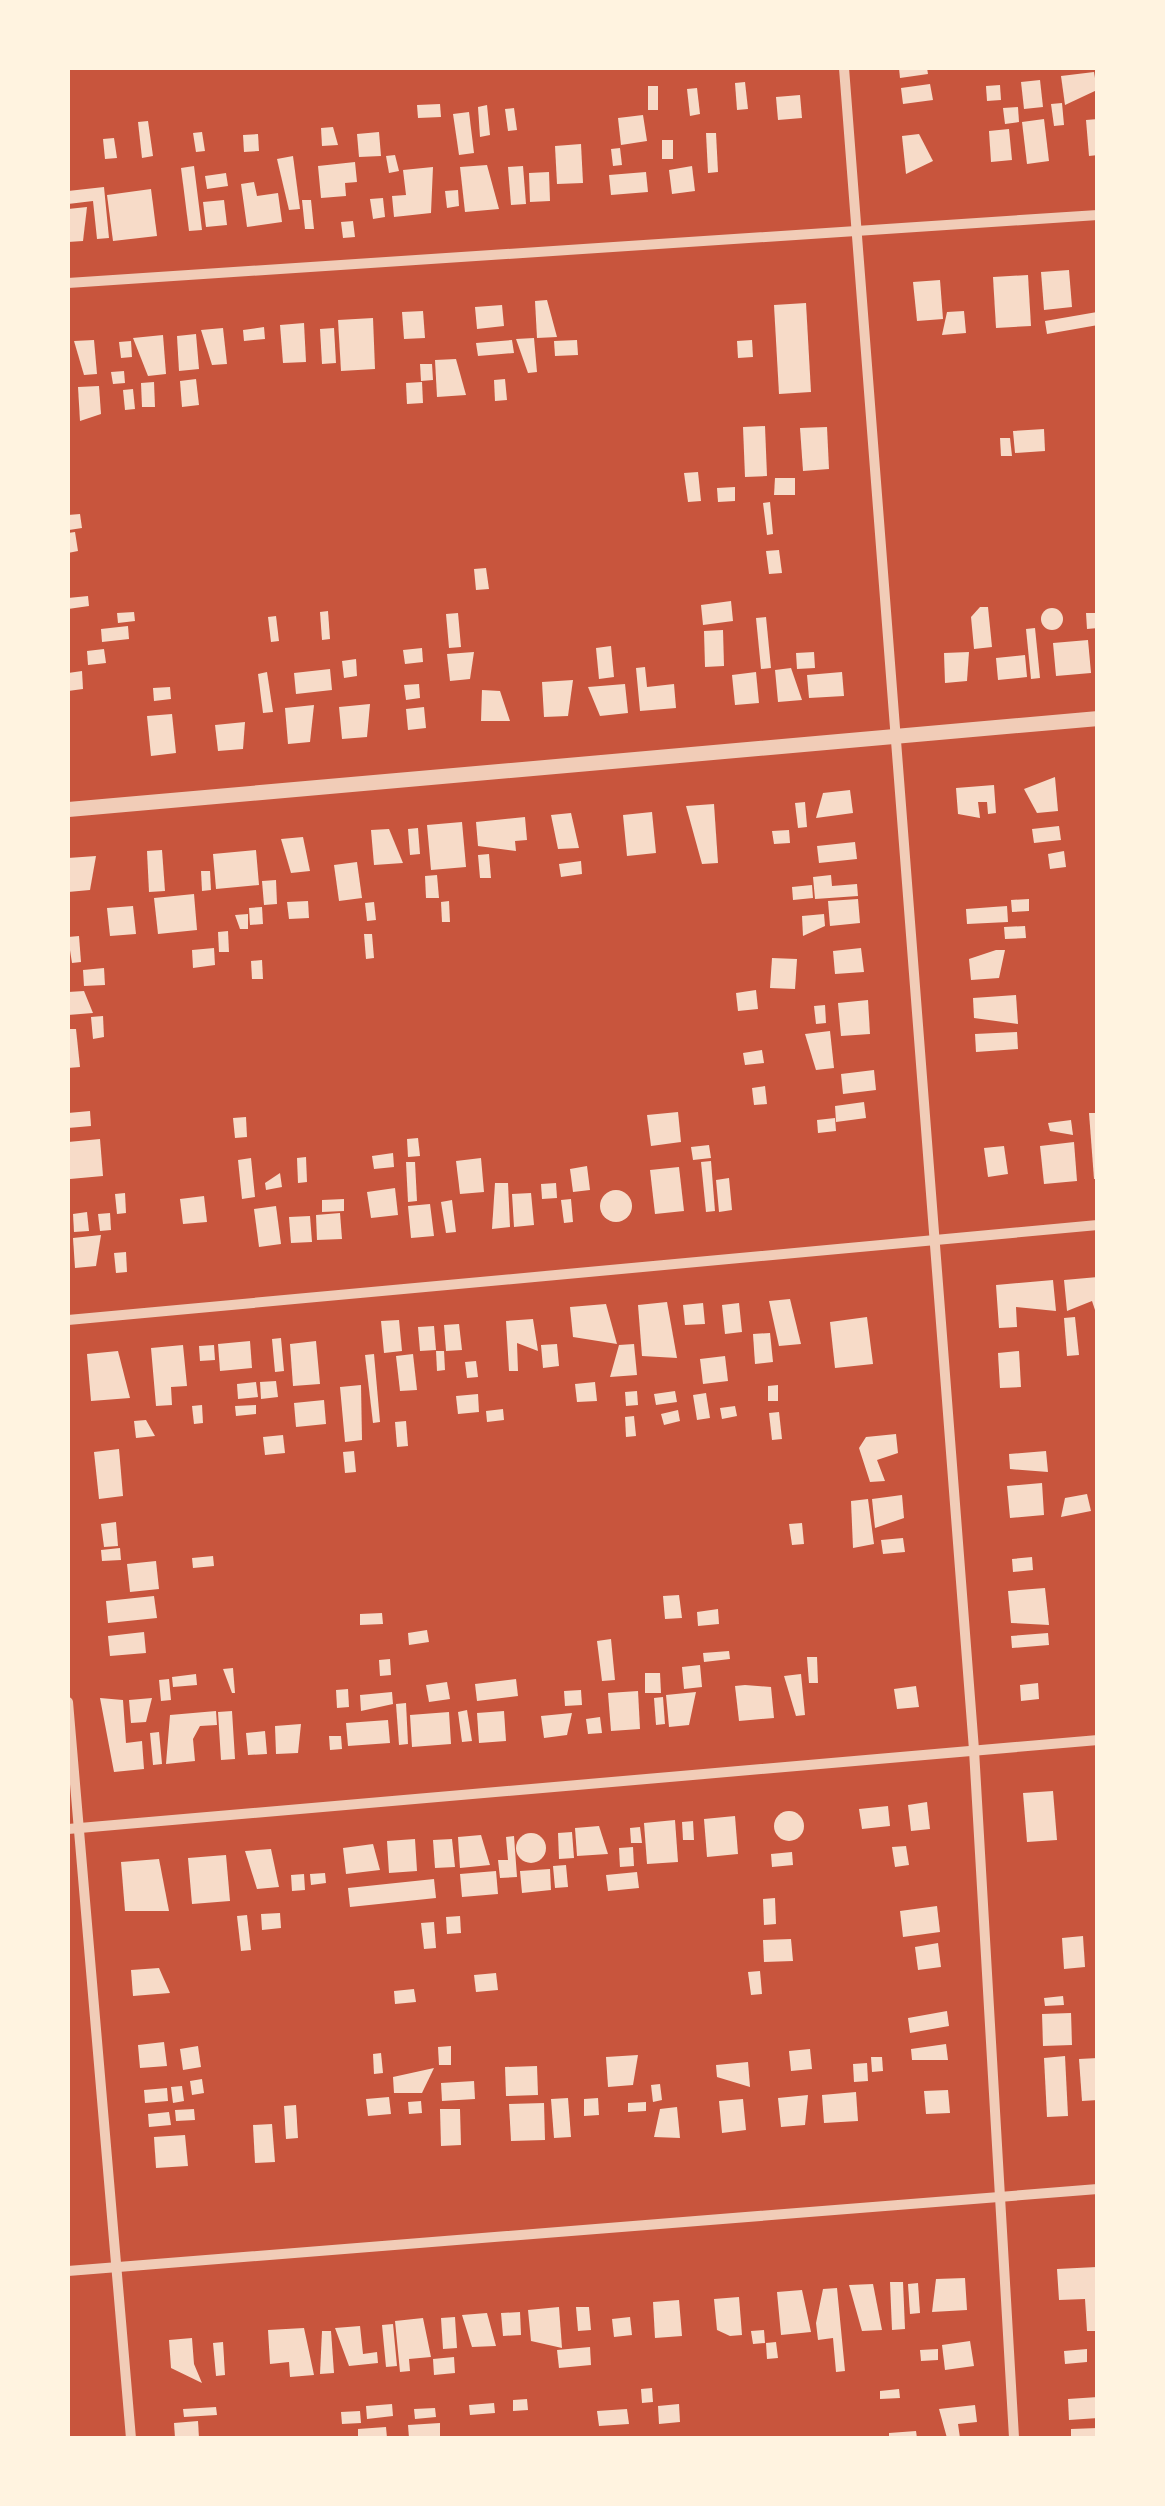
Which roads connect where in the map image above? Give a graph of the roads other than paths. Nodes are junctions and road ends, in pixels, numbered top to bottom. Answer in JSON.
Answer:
{"nodes":[{"id":1,"x":844,"y":68,"type":"edge"},
{"id":2,"x":1098,"y":215,"type":"edge"},
{"id":3,"x":858,"y":236,"type":"junction"},
{"id":4,"x":68,"y":284,"type":"edge"},
{"id":5,"x":1098,"y":718,"type":"edge"},
{"id":6,"x":899,"y":732,"type":"junction"},
{"id":7,"x":68,"y":809,"type":"edge"},
{"id":8,"x":1098,"y":1225,"type":"edge"},
{"id":9,"x":937,"y":1239,"type":"junction"},
{"id":10,"x":68,"y":1320,"type":"edge"},
{"id":11,"x":68,"y":1702,"type":"edge"},
{"id":12,"x":1098,"y":1740,"type":"edge"},
{"id":13,"x":974,"y":1750,"type":"junction"},
{"id":14,"x":73,"y":1828,"type":"edge"},
{"id":15,"x":1098,"y":2189,"type":"edge"},
{"id":16,"x":1000,"y":2198,"type":"junction"},
{"id":17,"x":116,"y":2268,"type":"junction"},
{"id":18,"x":68,"y":2271,"type":"edge"},
{"id":19,"x":131,"y":2438,"type":"edge"},
{"id":20,"x":1014,"y":2438,"type":"edge"}],
"edges":[{"from":1,"to":3,"type":"street"},
{"from":2,"to":3,"type":"street"},
{"from":3,"to":4,"type":"street"},
{"from":3,"to":6,"type":"street"},
{"from":5,"to":6,"type":"street"},
{"from":6,"to":7,"type":"street"},
{"from":6,"to":9,"type":"street"},
{"from":8,"to":9,"type":"street"},
{"from":9,"to":10,"type":"street"},
{"from":9,"to":13,"type":"street"},
{"from":11,"to":14,"type":"street"},
{"from":12,"to":13,"type":"street"},
{"from":13,"to":14,"type":"street"},
{"from":13,"to":16,"type":"street"},
{"from":14,"to":17,"type":"street"},
{"from":15,"to":16,"type":"street"},
{"from":16,"to":17,"type":"street"},
{"from":16,"to":20,"type":"street"},
{"from":17,"to":18,"type":"street"},
{"from":17,"to":19,"type":"street"}]}
